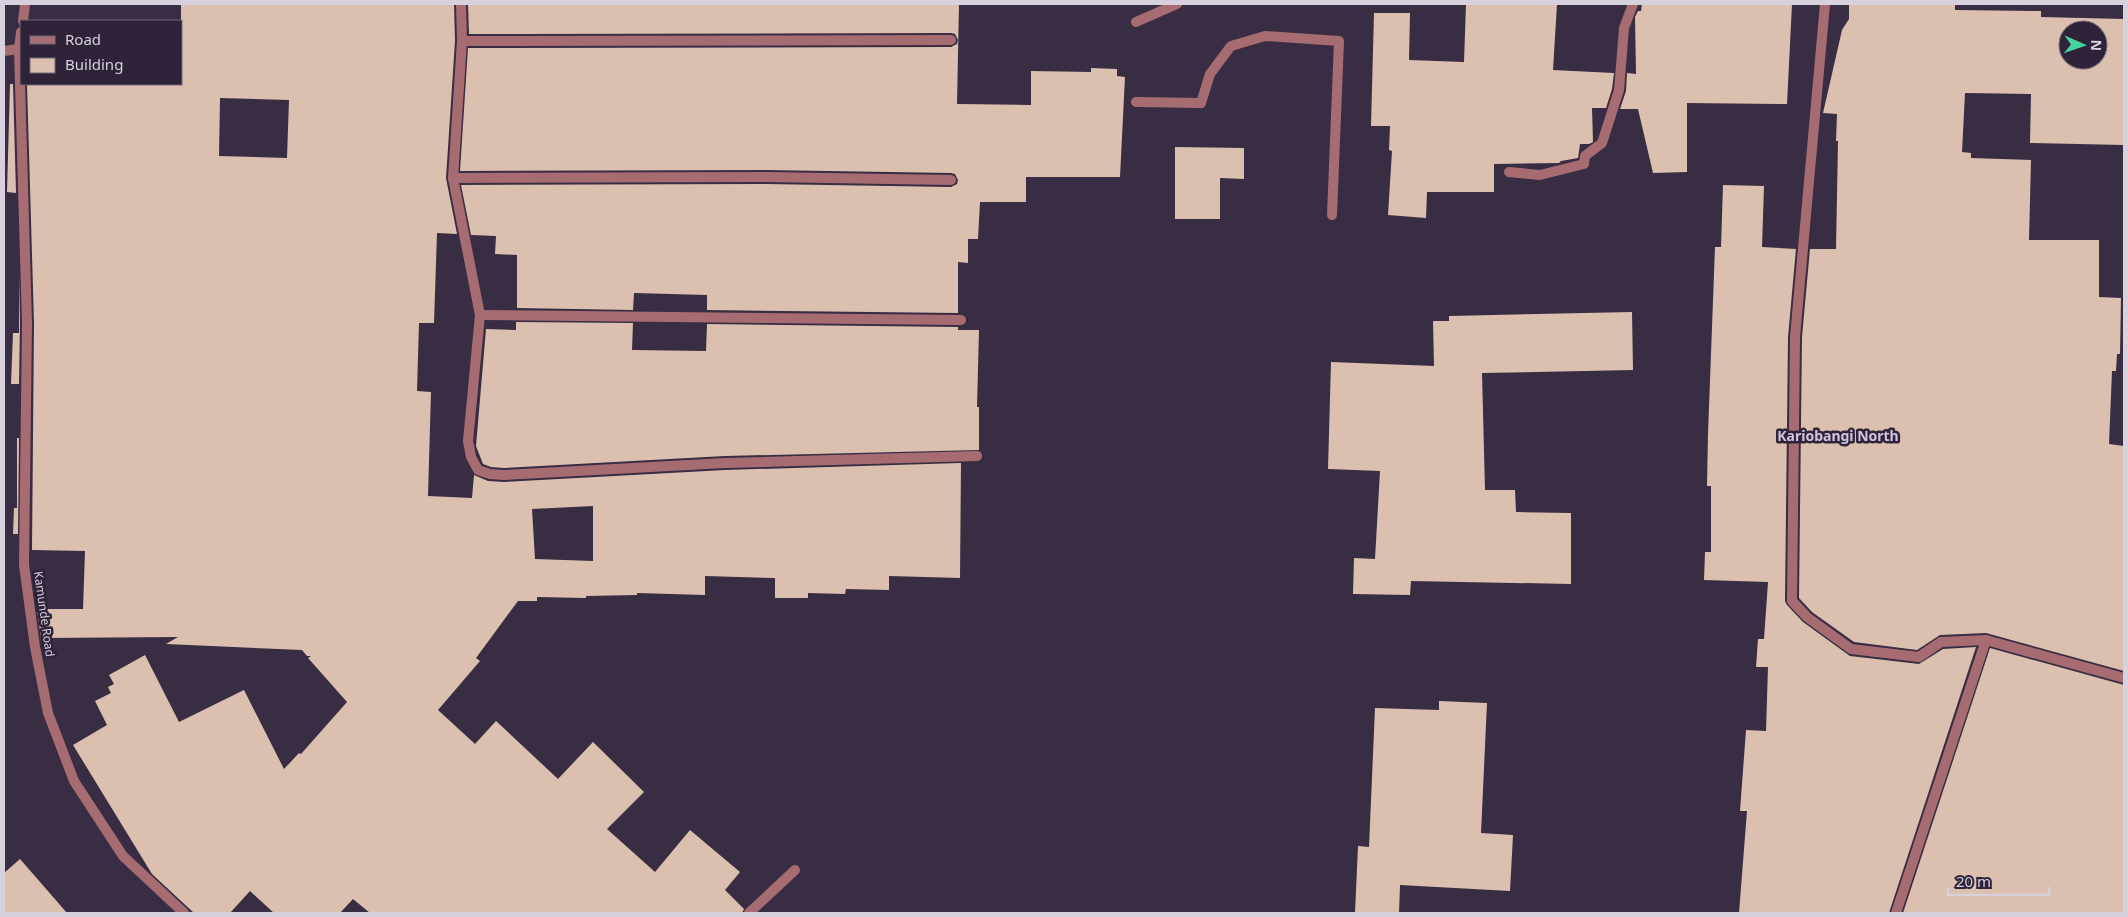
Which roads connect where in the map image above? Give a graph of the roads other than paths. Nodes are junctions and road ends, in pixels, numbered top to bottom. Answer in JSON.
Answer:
{"nodes":[{"id":1,"x":25,"y":4,"type":"edge"},
{"id":2,"x":460,"y":4,"type":"edge"},
{"id":3,"x":1177,"y":4,"type":"edge"},
{"id":4,"x":1633,"y":4,"type":"edge"},
{"id":5,"x":1825,"y":4,"type":"edge"},
{"id":6,"x":22,"y":20,"type":"edge"},
{"id":7,"x":1136,"y":22,"type":"dead end"},
{"id":8,"x":20,"y":40,"type":"edge"},
{"id":9,"x":951,"y":40,"type":"dead end"},
{"id":10,"x":462,"y":41,"type":"junction"},
{"id":11,"x":19,"y":49,"type":"junction"},
{"id":12,"x":4,"y":50,"type":"edge"},
{"id":13,"x":20,"y":83,"type":"edge"},
{"id":14,"x":20,"y":85,"type":"edge"},
{"id":15,"x":1136,"y":102,"type":"dead end"},
{"id":16,"x":1509,"y":172,"type":"dead end"},
{"id":17,"x":453,"y":178,"type":"junction"},
{"id":18,"x":951,"y":180,"type":"dead end"},
{"id":19,"x":1332,"y":215,"type":"dead end"},
{"id":20,"x":480,"y":315,"type":"junction"},
{"id":21,"x":961,"y":320,"type":"dead end"},
{"id":22,"x":976,"y":456,"type":"dead end"},
{"id":23,"x":1986,"y":640,"type":"junction"},
{"id":24,"x":2124,"y":678,"type":"edge"},
{"id":25,"x":796,"y":870,"type":"dead end"},
{"id":26,"x":184,"y":913,"type":"edge"},
{"id":27,"x":749,"y":913,"type":"edge"},
{"id":28,"x":1896,"y":913,"type":"edge"}],
"edges":[{"from":1,"to":6,"type":"street"},
{"from":2,"to":10,"type":"street"},
{"from":3,"to":7,"type":"street"},
{"from":4,"to":16,"type":"street"},
{"from":5,"to":23,"type":"street"},
{"from":8,"to":11,"type":"street","name":"Kamunde Road"},
{"from":9,"to":10,"type":"street"},
{"from":10,"to":17,"type":"street"},
{"from":11,"to":12,"type":"street"},
{"from":11,"to":13,"type":"street","name":"Kamunde Road"},
{"from":14,"to":26,"type":"street","name":"Kamunde Road"},
{"from":15,"to":19,"type":"street"},
{"from":17,"to":18,"type":"street"},
{"from":17,"to":20,"type":"street"},
{"from":20,"to":21,"type":"street"},
{"from":20,"to":22,"type":"street"},
{"from":23,"to":24,"type":"street"},
{"from":23,"to":28,"type":"street"},
{"from":25,"to":27,"type":"street"}]}
